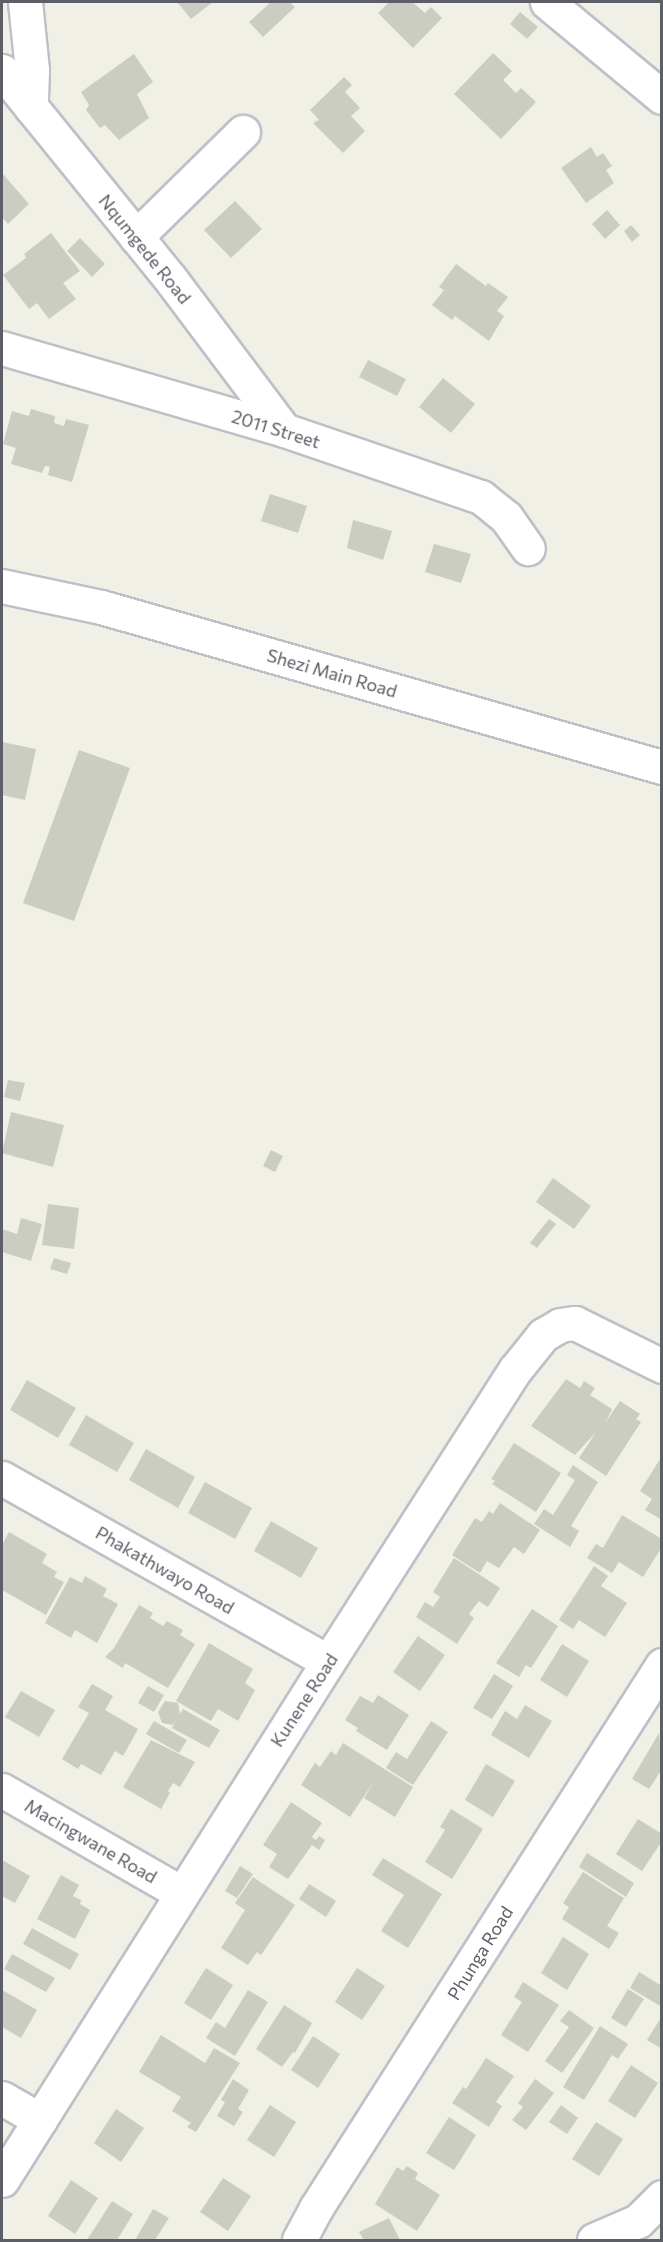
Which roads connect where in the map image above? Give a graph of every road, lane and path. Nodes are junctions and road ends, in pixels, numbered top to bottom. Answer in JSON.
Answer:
{"nodes":[{"id":1,"x":25,"y":2,"type":"edge"},
{"id":2,"x":547,"y":2,"type":"edge"},
{"id":3,"x":2,"y":71,"type":"edge"},
{"id":4,"x":662,"y":97,"type":"edge"},
{"id":5,"x":31,"y":107,"type":"junction"},
{"id":6,"x":243,"y":132,"type":"dead end"},
{"id":7,"x":136,"y":237,"type":"junction"},
{"id":8,"x":2,"y":348,"type":"edge"},
{"id":9,"x":284,"y":430,"type":"junction"},
{"id":10,"x":528,"y":548,"type":"dead end"},
{"id":11,"x":2,"y":586,"type":"edge"},
{"id":12,"x":662,"y":767,"type":"edge"},
{"id":13,"x":662,"y":1366,"type":"edge"},
{"id":14,"x":2,"y":1478,"type":"edge"},
{"id":15,"x":328,"y":1662,"type":"junction"},
{"id":16,"x":662,"y":1665,"type":"edge"},
{"id":17,"x":2,"y":1790,"type":"edge"},
{"id":18,"x":181,"y":1893,"type":"junction"},
{"id":19,"x":2,"y":2098,"type":"edge"},
{"id":20,"x":40,"y":2120,"type":"junction"},
{"id":21,"x":2,"y":2180,"type":"edge"},
{"id":22,"x":662,"y":2196,"type":"edge"},
{"id":23,"x":299,"y":2241,"type":"edge"},
{"id":24,"x":594,"y":2241,"type":"edge"}],
"edges":[{"from":1,"to":5,"type":"street"},
{"from":2,"to":4,"type":"street"},
{"from":3,"to":5,"type":"street","name":"Nqumgede Road"},
{"from":5,"to":7,"type":"street","name":"Nqumgede Road"},
{"from":6,"to":7,"type":"street"},
{"from":7,"to":9,"type":"street","name":"Nqumgede Road"},
{"from":8,"to":9,"type":"street","name":"2011 Street"},
{"from":9,"to":10,"type":"street","name":"2011 Street"},
{"from":11,"to":12,"type":"street","name":"Shezi Main Road"},
{"from":13,"to":15,"type":"street","name":"Kunene Road"},
{"from":14,"to":15,"type":"street","name":"Phakathwayo Road"},
{"from":15,"to":18,"type":"street","name":"Kunene Road"},
{"from":16,"to":23,"type":"street","name":"Phunga Road"},
{"from":17,"to":18,"type":"street","name":"Macingwane Road"},
{"from":18,"to":20,"type":"street","name":"Kunene Road"},
{"from":19,"to":20,"type":"street"},
{"from":20,"to":21,"type":"street","name":"Kunene Road"},
{"from":22,"to":24,"type":"street"}]}
